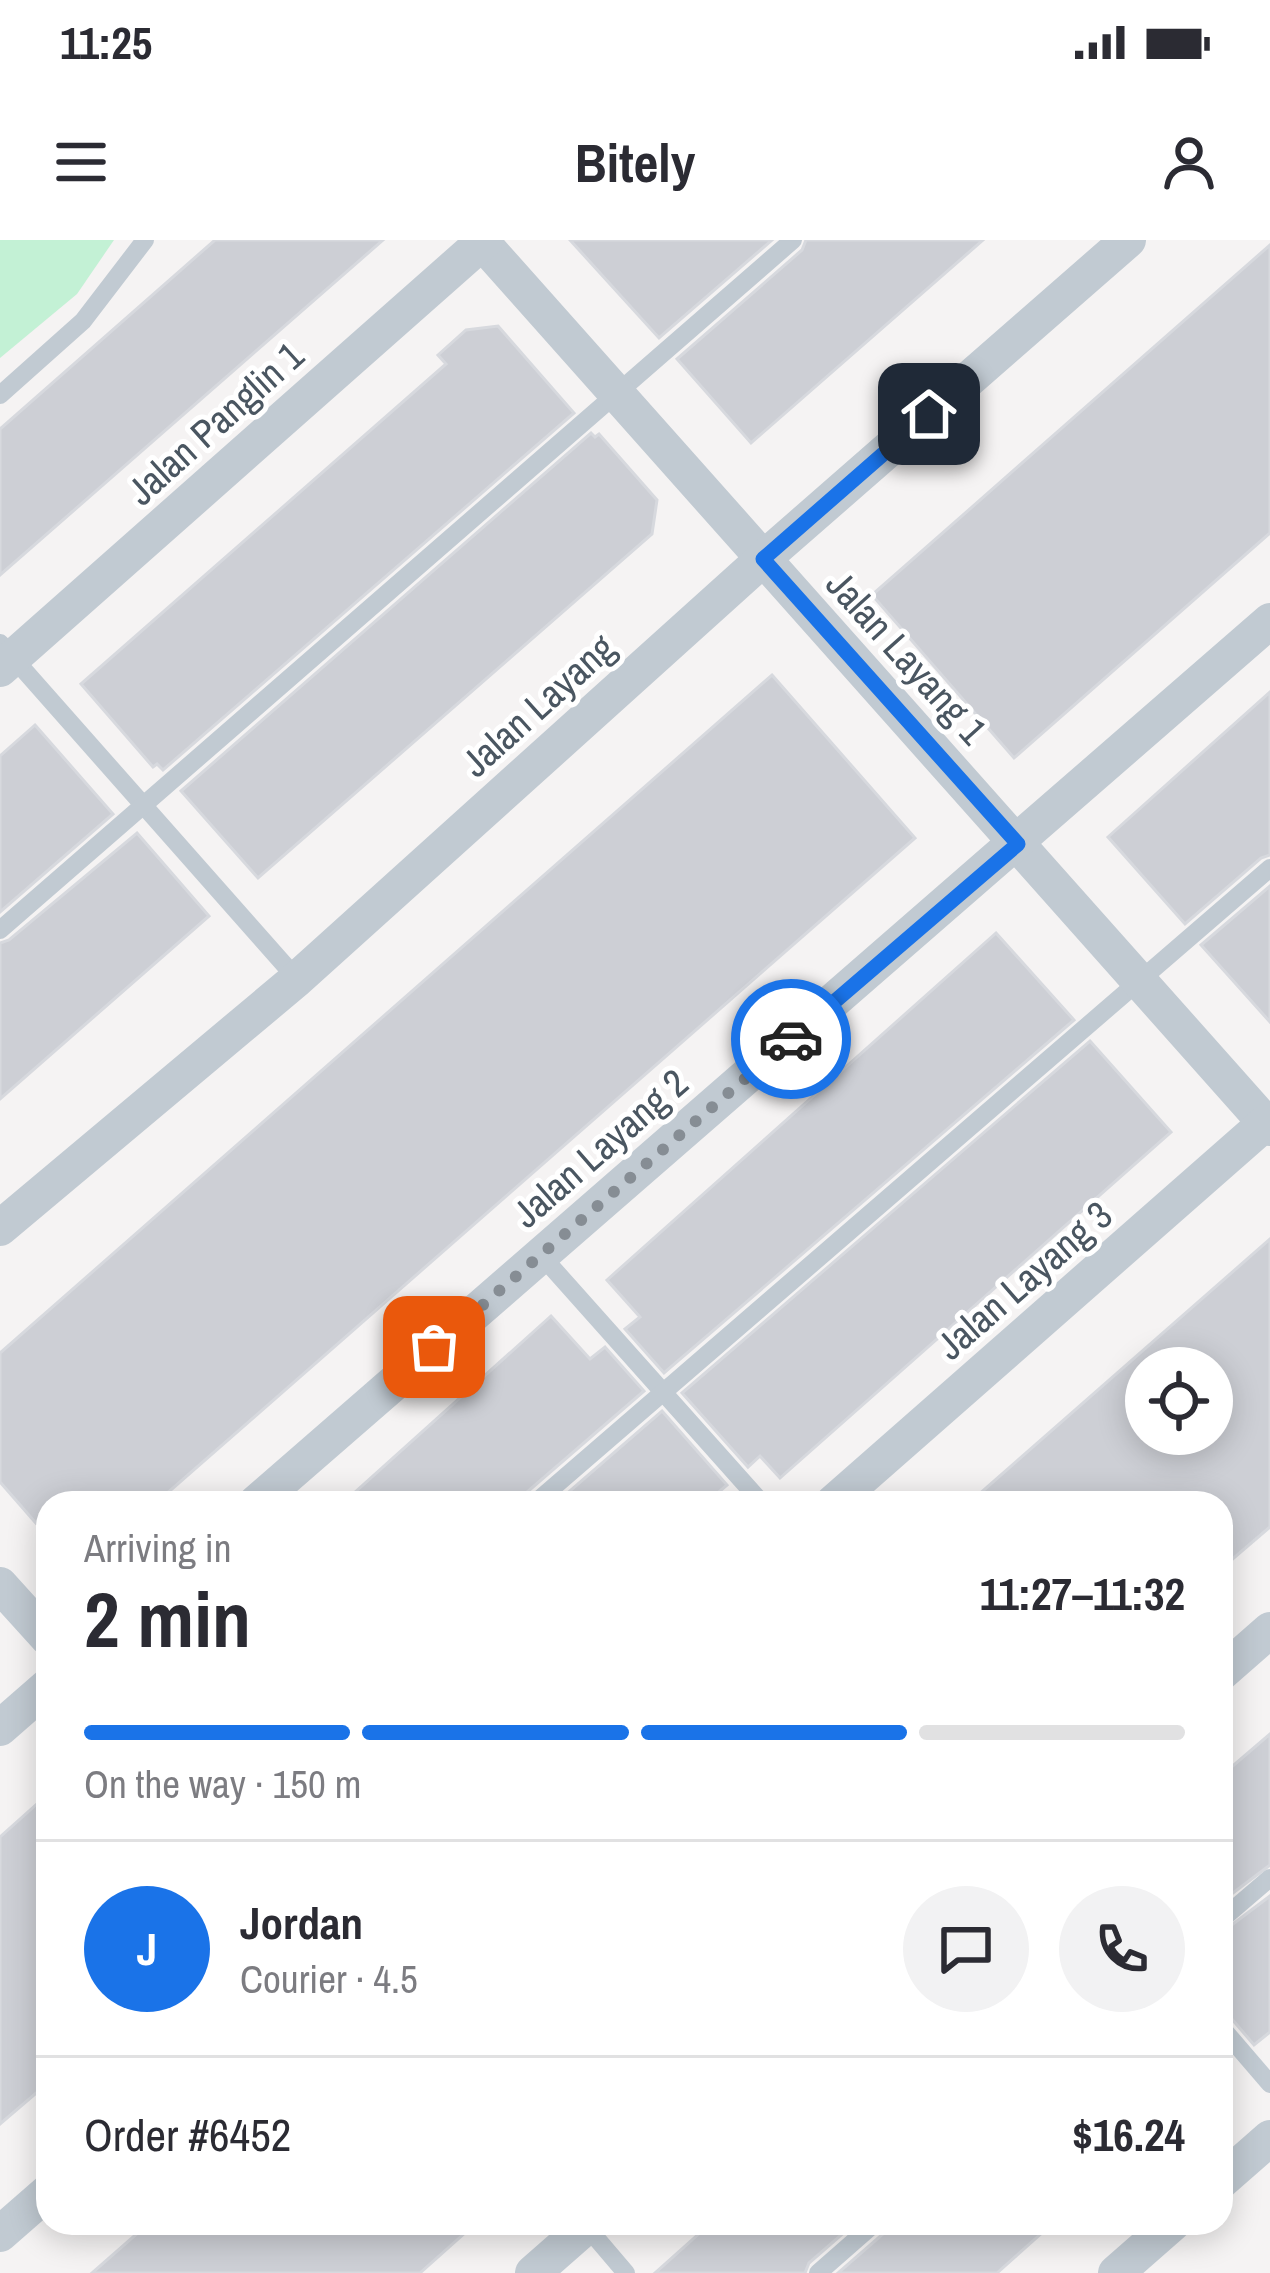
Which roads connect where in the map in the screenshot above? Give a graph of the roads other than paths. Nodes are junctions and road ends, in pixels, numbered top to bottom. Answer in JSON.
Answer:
{"nodes":[{"id":1,"x":145,"y":240,"type":"edge"},
{"id":2,"x":793,"y":240,"type":"edge"},
{"id":3,"x":1128,"y":240,"type":"edge"},
{"id":4,"x":483,"y":241,"type":"edge"},
{"id":5,"x":619,"y":394,"type":"junction"},
{"id":6,"x":0,"y":395,"type":"edge"},
{"id":7,"x":763,"y":559,"type":"junction"},
{"id":8,"x":1270,"y":621,"type":"edge"},
{"id":9,"x":4,"y":656,"type":"edge"},
{"id":10,"x":143,"y":805,"type":"junction"},
{"id":11,"x":1018,"y":844,"type":"junction"},
{"id":12,"x":1270,"y":868,"type":"edge"},
{"id":13,"x":0,"y":930,"type":"edge"},
{"id":14,"x":297,"y":979,"type":"junction"},
{"id":15,"x":1139,"y":982,"type":"junction"},
{"id":16,"x":1269,"y":1123,"type":"edge"},
{"id":17,"x":0,"y":1228,"type":"edge"},
{"id":18,"x":541,"y":1254,"type":"junction"},
{"id":19,"x":663,"y":1391,"type":"junction"},
{"id":20,"x":270,"y":1491,"type":"edge"},
{"id":21,"x":549,"y":1491,"type":"edge"},
{"id":22,"x":751,"y":1491,"type":"edge"},
{"id":23,"x":847,"y":1491,"type":"edge"},
{"id":24,"x":0,"y":1585,"type":"edge"},
{"id":25,"x":36,"y":1625,"type":"edge"},
{"id":26,"x":1270,"y":1630,"type":"edge"},
{"id":27,"x":1233,"y":1662,"type":"edge"},
{"id":28,"x":36,"y":1696,"type":"edge"},
{"id":29,"x":0,"y":1728,"type":"edge"},
{"id":30,"x":1270,"y":1877,"type":"edge"},
{"id":31,"x":1233,"y":1909,"type":"edge"},
{"id":32,"x":1233,"y":2041,"type":"edge"},
{"id":33,"x":1270,"y":2084,"type":"edge"},
{"id":34,"x":1270,"y":2138,"type":"edge"},
{"id":35,"x":1233,"y":2170,"type":"edge"},
{"id":36,"x":36,"y":2202,"type":"edge"},
{"id":37,"x":0,"y":2234,"type":"edge"},
{"id":38,"x":576,"y":2235,"type":"edge"},
{"id":39,"x":597,"y":2235,"type":"edge"},
{"id":40,"x":861,"y":2235,"type":"edge"},
{"id":41,"x":1159,"y":2235,"type":"edge"},
{"id":42,"x":533,"y":2273,"type":"edge"},
{"id":43,"x":626,"y":2273,"type":"edge"},
{"id":44,"x":818,"y":2273,"type":"edge"},
{"id":45,"x":1115,"y":2273,"type":"edge"}],
"edges":[{"from":1,"to":6,"type":"lane"},
{"from":2,"to":5,"type":"lane"},
{"from":3,"to":7,"type":"street","name":"Jalan Layang"},
{"from":4,"to":5,"type":"street","name":"Jalan Layang 1"},
{"from":4,"to":9,"type":"street","name":"Jalan Panglin 1"},
{"from":5,"to":7,"type":"street","name":"Jalan Layang 1"},
{"from":5,"to":10,"type":"lane"},
{"from":7,"to":11,"type":"street","name":"Jalan Layang 1"},
{"from":7,"to":14,"type":"street","name":"Jalan Layang"},
{"from":8,"to":11,"type":"street","name":"Jalan Layang 2"},
{"from":9,"to":10,"type":"lane"},
{"from":10,"to":13,"type":"lane"},
{"from":10,"to":14,"type":"lane"},
{"from":11,"to":15,"type":"street","name":"Jalan Layang 1"},
{"from":11,"to":18,"type":"street","name":"Jalan Layang 2"},
{"from":12,"to":15,"type":"lane"},
{"from":14,"to":17,"type":"street","name":"Jalan Layang"},
{"from":15,"to":16,"type":"street","name":"Jalan Layang 1"},
{"from":15,"to":19,"type":"lane"},
{"from":16,"to":23,"type":"street","name":"Jalan Layang 3"},
{"from":18,"to":19,"type":"lane"},
{"from":18,"to":20,"type":"street","name":"Jalan Layang 2"},
{"from":19,"to":21,"type":"lane"},
{"from":19,"to":22,"type":"lane"},
{"from":24,"to":25,"type":"street"},
{"from":26,"to":27,"type":"street"},
{"from":28,"to":29,"type":"street"},
{"from":30,"to":31,"type":"lane"},
{"from":32,"to":33,"type":"lane"},
{"from":34,"to":35,"type":"street"},
{"from":36,"to":37,"type":"street"},
{"from":38,"to":42,"type":"street"},
{"from":39,"to":43,"type":"lane"},
{"from":40,"to":44,"type":"lane"},
{"from":41,"to":45,"type":"street"}]}
